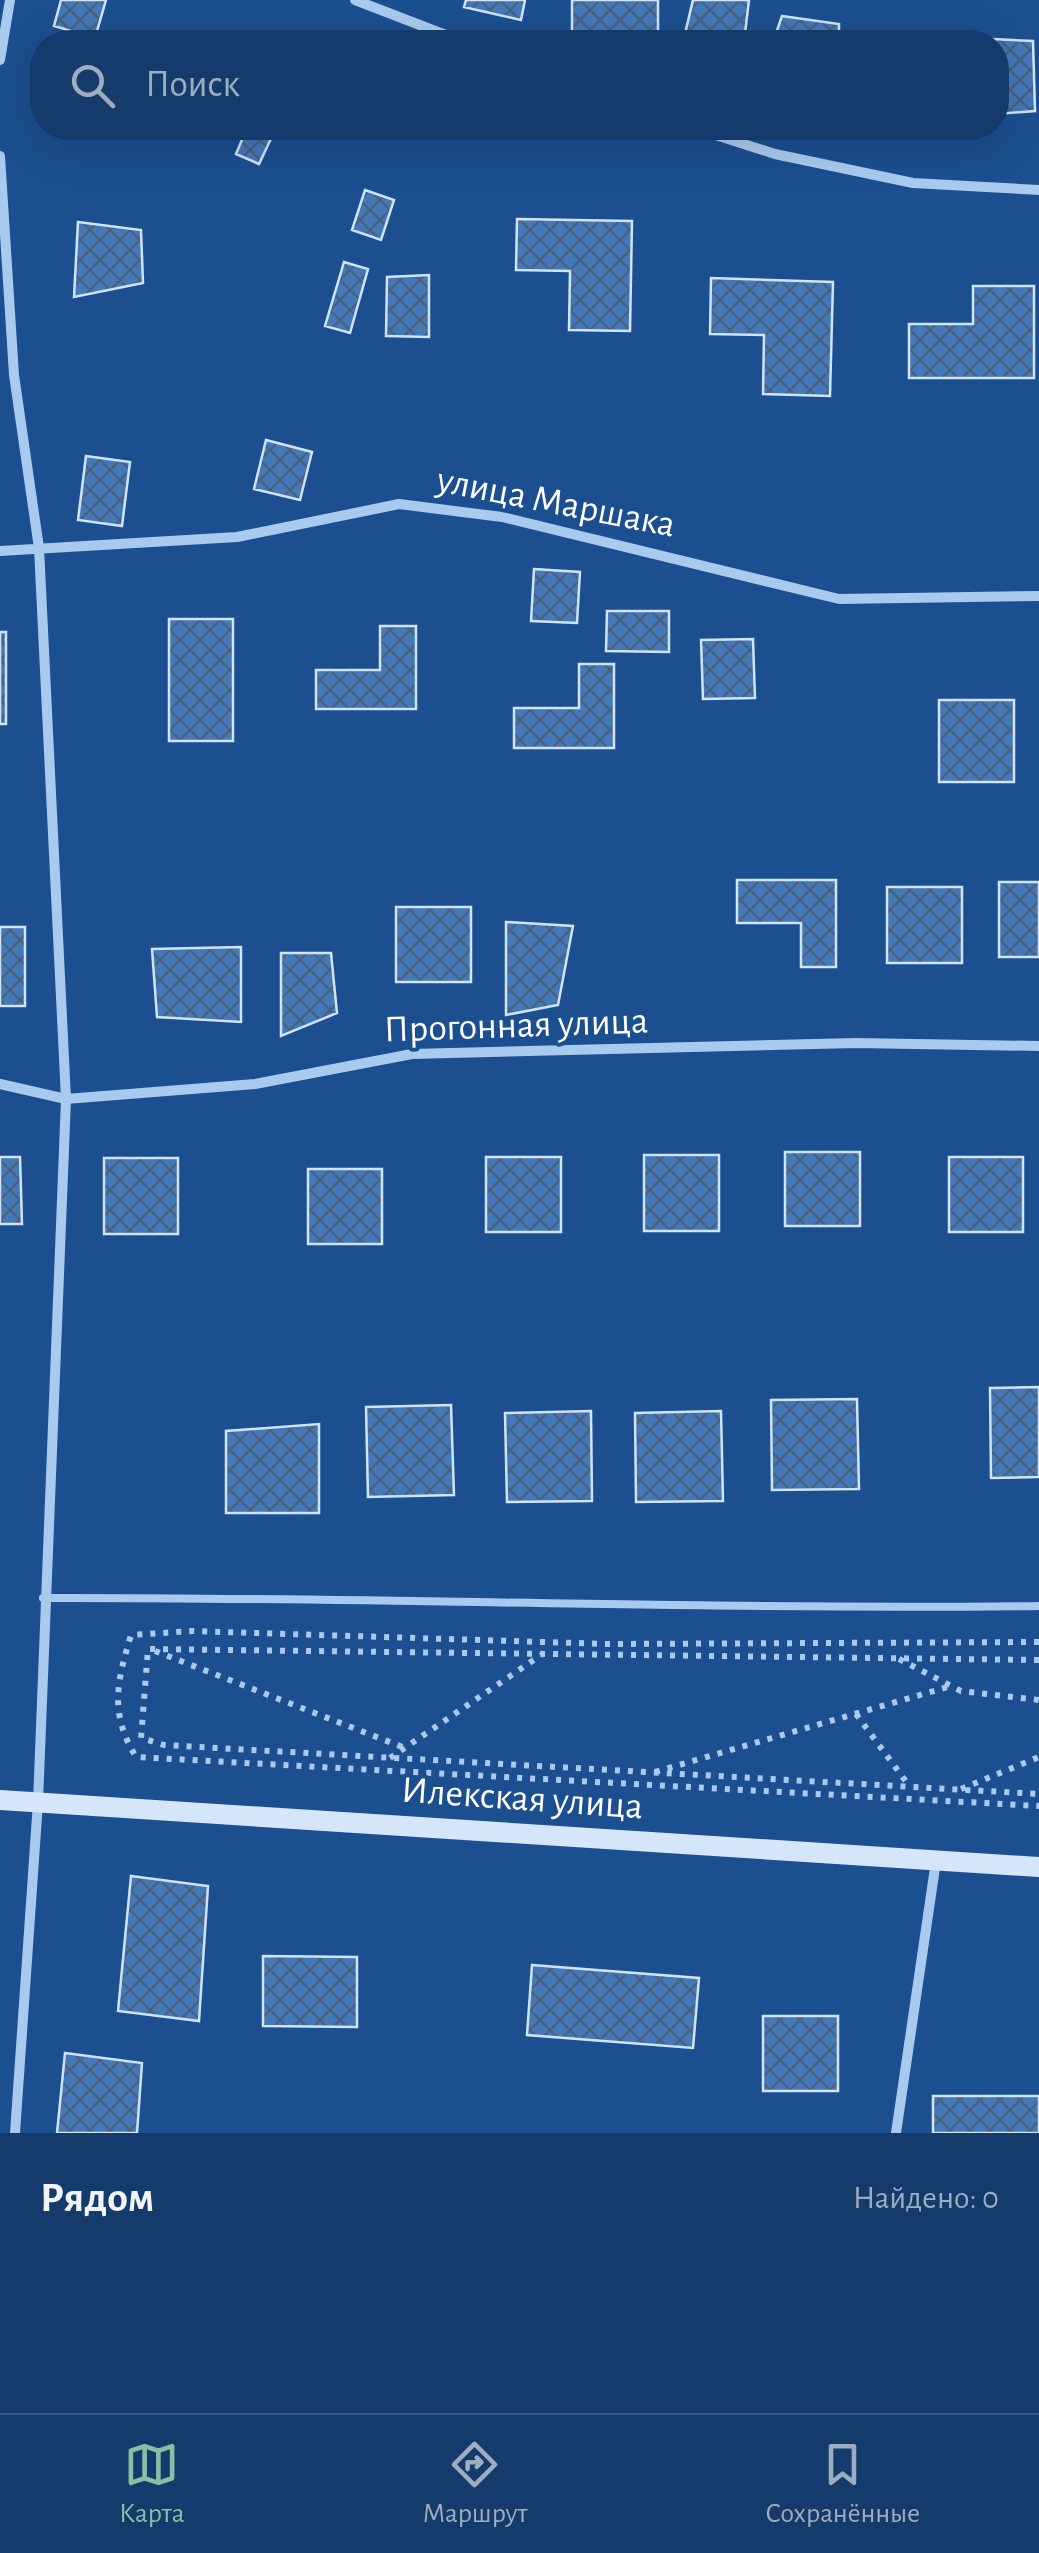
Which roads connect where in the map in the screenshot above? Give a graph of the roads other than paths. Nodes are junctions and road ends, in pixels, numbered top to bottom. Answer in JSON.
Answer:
{"nodes":[{"id":1,"x":10,"y":0,"type":"edge"},
{"id":2,"x":356,"y":0,"type":"edge"},
{"id":3,"x":433,"y":30,"type":"edge"},
{"id":4,"x":0,"y":60,"type":"edge"},
{"id":5,"x":731,"y":140,"type":"edge"},
{"id":6,"x":0,"y":156,"type":"edge"},
{"id":7,"x":1039,"y":190,"type":"edge"},
{"id":8,"x":14,"y":375,"type":"junction"},
{"id":9,"x":0,"y":377,"type":"edge"},
{"id":10,"x":39,"y":548,"type":"junction"},
{"id":11,"x":0,"y":551,"type":"edge"},
{"id":12,"x":1039,"y":596,"type":"edge"},
{"id":13,"x":1039,"y":1046,"type":"edge"},
{"id":14,"x":0,"y":1084,"type":"edge"},
{"id":15,"x":66,"y":1099,"type":"junction"},
{"id":16,"x":43,"y":1598,"type":"junction"},
{"id":17,"x":1039,"y":1606,"type":"edge"},
{"id":18,"x":0,"y":1800,"type":"edge"},
{"id":19,"x":38,"y":1802,"type":"junction"},
{"id":20,"x":936,"y":1861,"type":"junction"},
{"id":21,"x":1039,"y":1867,"type":"edge"},
{"id":22,"x":15,"y":2133,"type":"edge"},
{"id":23,"x":896,"y":2133,"type":"edge"}],
"edges":[{"from":1,"to":4,"type":"street"},
{"from":2,"to":3,"type":"street"},
{"from":5,"to":7,"type":"street"},
{"from":6,"to":8,"type":"street"},
{"from":8,"to":9,"type":"lane"},
{"from":8,"to":10,"type":"street"},
{"from":10,"to":11,"type":"street","name":"улица Маршака"},
{"from":10,"to":12,"type":"street","name":"улица Маршака"},
{"from":10,"to":15,"type":"street"},
{"from":13,"to":15,"type":"street","name":"Прогонная улица"},
{"from":14,"to":15,"type":"street","name":"Прогонная улица"},
{"from":15,"to":16,"type":"street"},
{"from":16,"to":17,"type":"lane"},
{"from":16,"to":19,"type":"street"},
{"from":18,"to":19,"type":"street","name":"Илекская улица"},
{"from":19,"to":20,"type":"street","name":"Илекская улица"},
{"from":19,"to":22,"type":"street"},
{"from":20,"to":21,"type":"street","name":"Илекская улица"},
{"from":20,"to":23,"type":"street"}]}
